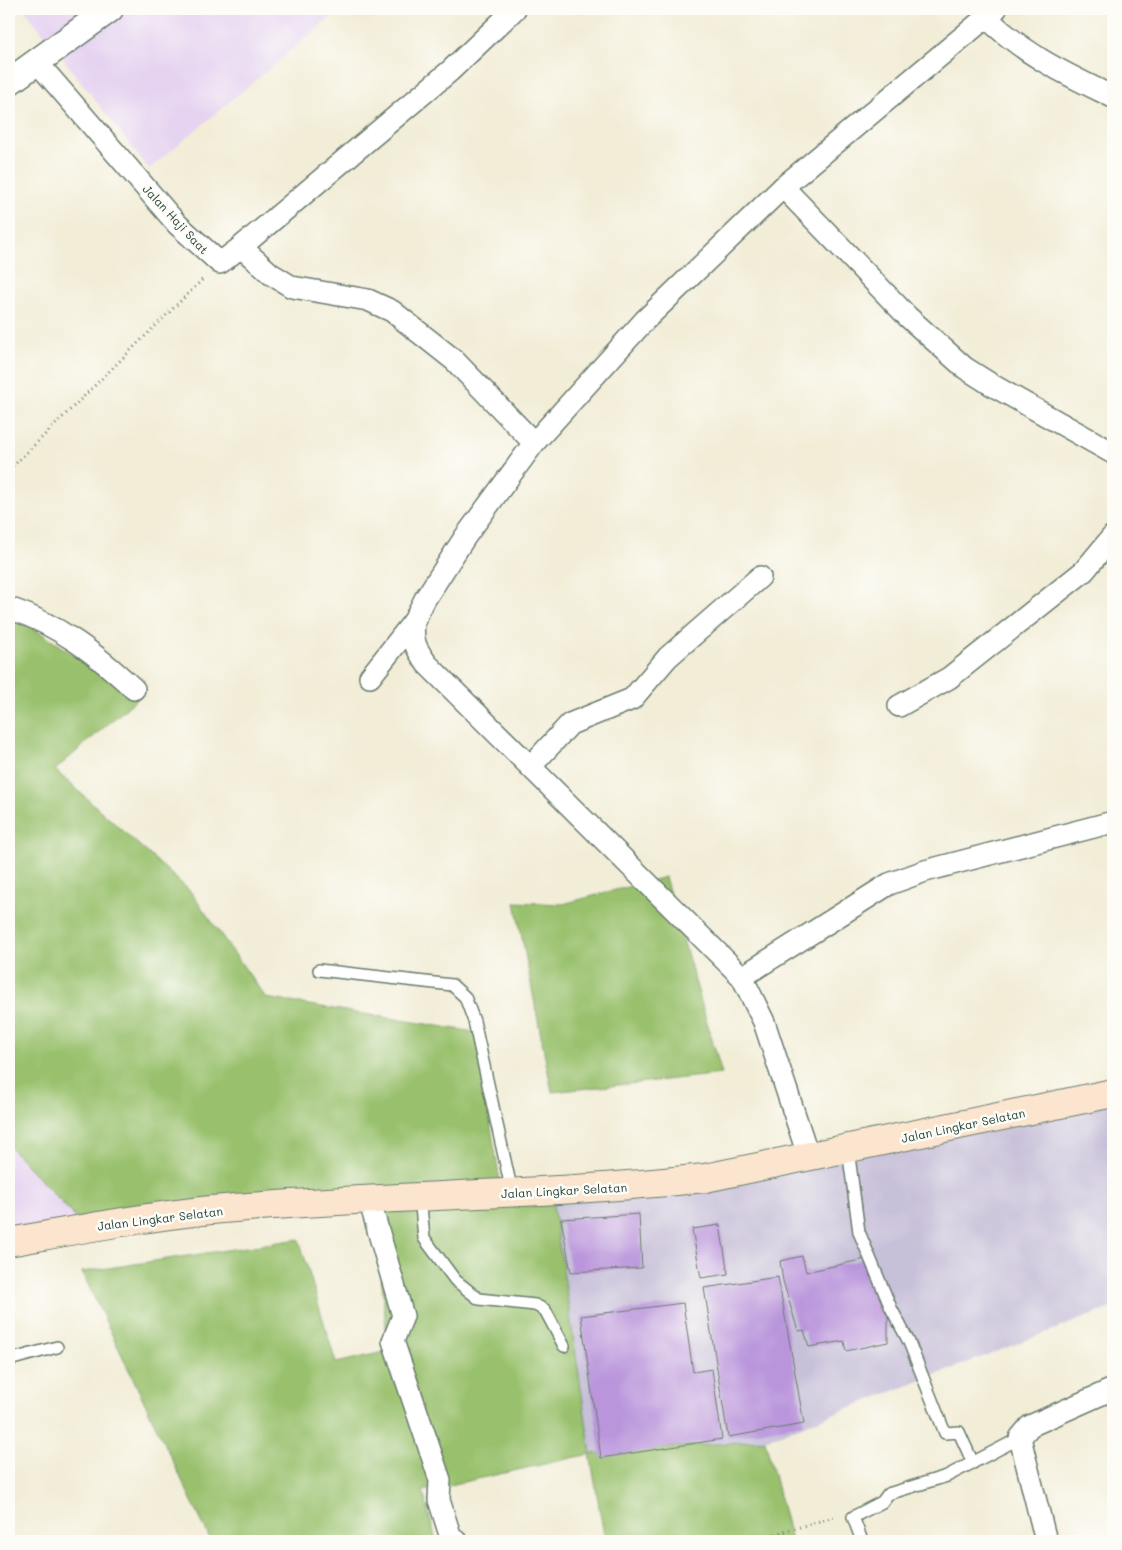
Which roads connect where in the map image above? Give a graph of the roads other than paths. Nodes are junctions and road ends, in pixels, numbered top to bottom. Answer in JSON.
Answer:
{"nodes":[{"id":1,"x":110,"y":9,"type":"edge"},
{"id":2,"x":515,"y":9,"type":"edge"},
{"id":3,"x":991,"y":12,"type":"edge"},
{"id":4,"x":36,"y":61,"type":"junction"},
{"id":5,"x":9,"y":82,"type":"edge"},
{"id":6,"x":1113,"y":97,"type":"edge"},
{"id":7,"x":783,"y":187,"type":"junction"},
{"id":8,"x":240,"y":247,"type":"junction"},
{"id":9,"x":534,"y":442,"type":"junction"},
{"id":10,"x":1113,"y":453,"type":"edge"},
{"id":11,"x":1113,"y":536,"type":"edge"},
{"id":12,"x":760,"y":577,"type":"dead end"},
{"id":13,"x":9,"y":608,"type":"edge"},
{"id":14,"x":414,"y":621,"type":"junction"},
{"id":15,"x":370,"y":677,"type":"dead end"},
{"id":16,"x":134,"y":689,"type":"dead end"},
{"id":17,"x":899,"y":706,"type":"dead end"},
{"id":18,"x":531,"y":766,"type":"junction"},
{"id":19,"x":1113,"y":822,"type":"edge"},
{"id":20,"x":319,"y":970,"type":"dead end"},
{"id":21,"x":742,"y":978,"type":"junction"},
{"id":22,"x":1113,"y":1093,"type":"edge"},
{"id":23,"x":848,"y":1149,"type":"junction"},
{"id":24,"x":809,"y":1158,"type":"junction"},
{"id":25,"x":512,"y":1193,"type":"junction"},
{"id":26,"x":420,"y":1196,"type":"junction"},
{"id":27,"x":370,"y":1199,"type":"junction"},
{"id":28,"x":9,"y":1242,"type":"edge"},
{"id":29,"x":57,"y":1346,"type":"dead end"},
{"id":30,"x":564,"y":1346,"type":"dead end"},
{"id":31,"x":9,"y":1360,"type":"edge"},
{"id":32,"x":1113,"y":1389,"type":"edge"},
{"id":33,"x":1020,"y":1438,"type":"junction"},
{"id":34,"x":973,"y":1463,"type":"junction"},
{"id":35,"x":456,"y":1541,"type":"edge"},
{"id":36,"x":862,"y":1541,"type":"edge"},
{"id":37,"x":1046,"y":1541,"type":"edge"}],
"edges":[{"from":1,"to":4,"type":"street"},
{"from":2,"to":8,"type":"street","name":"Jalan Haji Saat"},
{"from":3,"to":6,"type":"street"},
{"from":3,"to":7,"type":"street"},
{"from":4,"to":5,"type":"street"},
{"from":4,"to":8,"type":"street","name":"Jalan Haji Saat"},
{"from":7,"to":9,"type":"street"},
{"from":7,"to":10,"type":"street"},
{"from":8,"to":9,"type":"street"},
{"from":9,"to":14,"type":"street"},
{"from":11,"to":17,"type":"street"},
{"from":12,"to":18,"type":"street"},
{"from":13,"to":16,"type":"street"},
{"from":14,"to":15,"type":"street"},
{"from":14,"to":18,"type":"street"},
{"from":18,"to":21,"type":"street"},
{"from":19,"to":21,"type":"street"},
{"from":20,"to":25,"type":"lane"},
{"from":21,"to":24,"type":"street"},
{"from":22,"to":23,"type":"main road","name":"Jalan Lingkar Selatan"},
{"from":23,"to":24,"type":"main road","name":"Jalan Lingkar Selatan"},
{"from":23,"to":34,"type":"lane"},
{"from":24,"to":25,"type":"main road","name":"Jalan Lingkar Selatan"},
{"from":25,"to":26,"type":"main road","name":"Jalan Lingkar Selatan"},
{"from":26,"to":27,"type":"main road","name":"Jalan Lingkar Selatan"},
{"from":26,"to":30,"type":"lane"},
{"from":27,"to":28,"type":"main road","name":"Jalan Lingkar Selatan"},
{"from":27,"to":35,"type":"street"},
{"from":29,"to":31,"type":"lane"},
{"from":32,"to":33,"type":"street"},
{"from":33,"to":34,"type":"lane"},
{"from":33,"to":37,"type":"street"},
{"from":34,"to":36,"type":"lane"}]}
